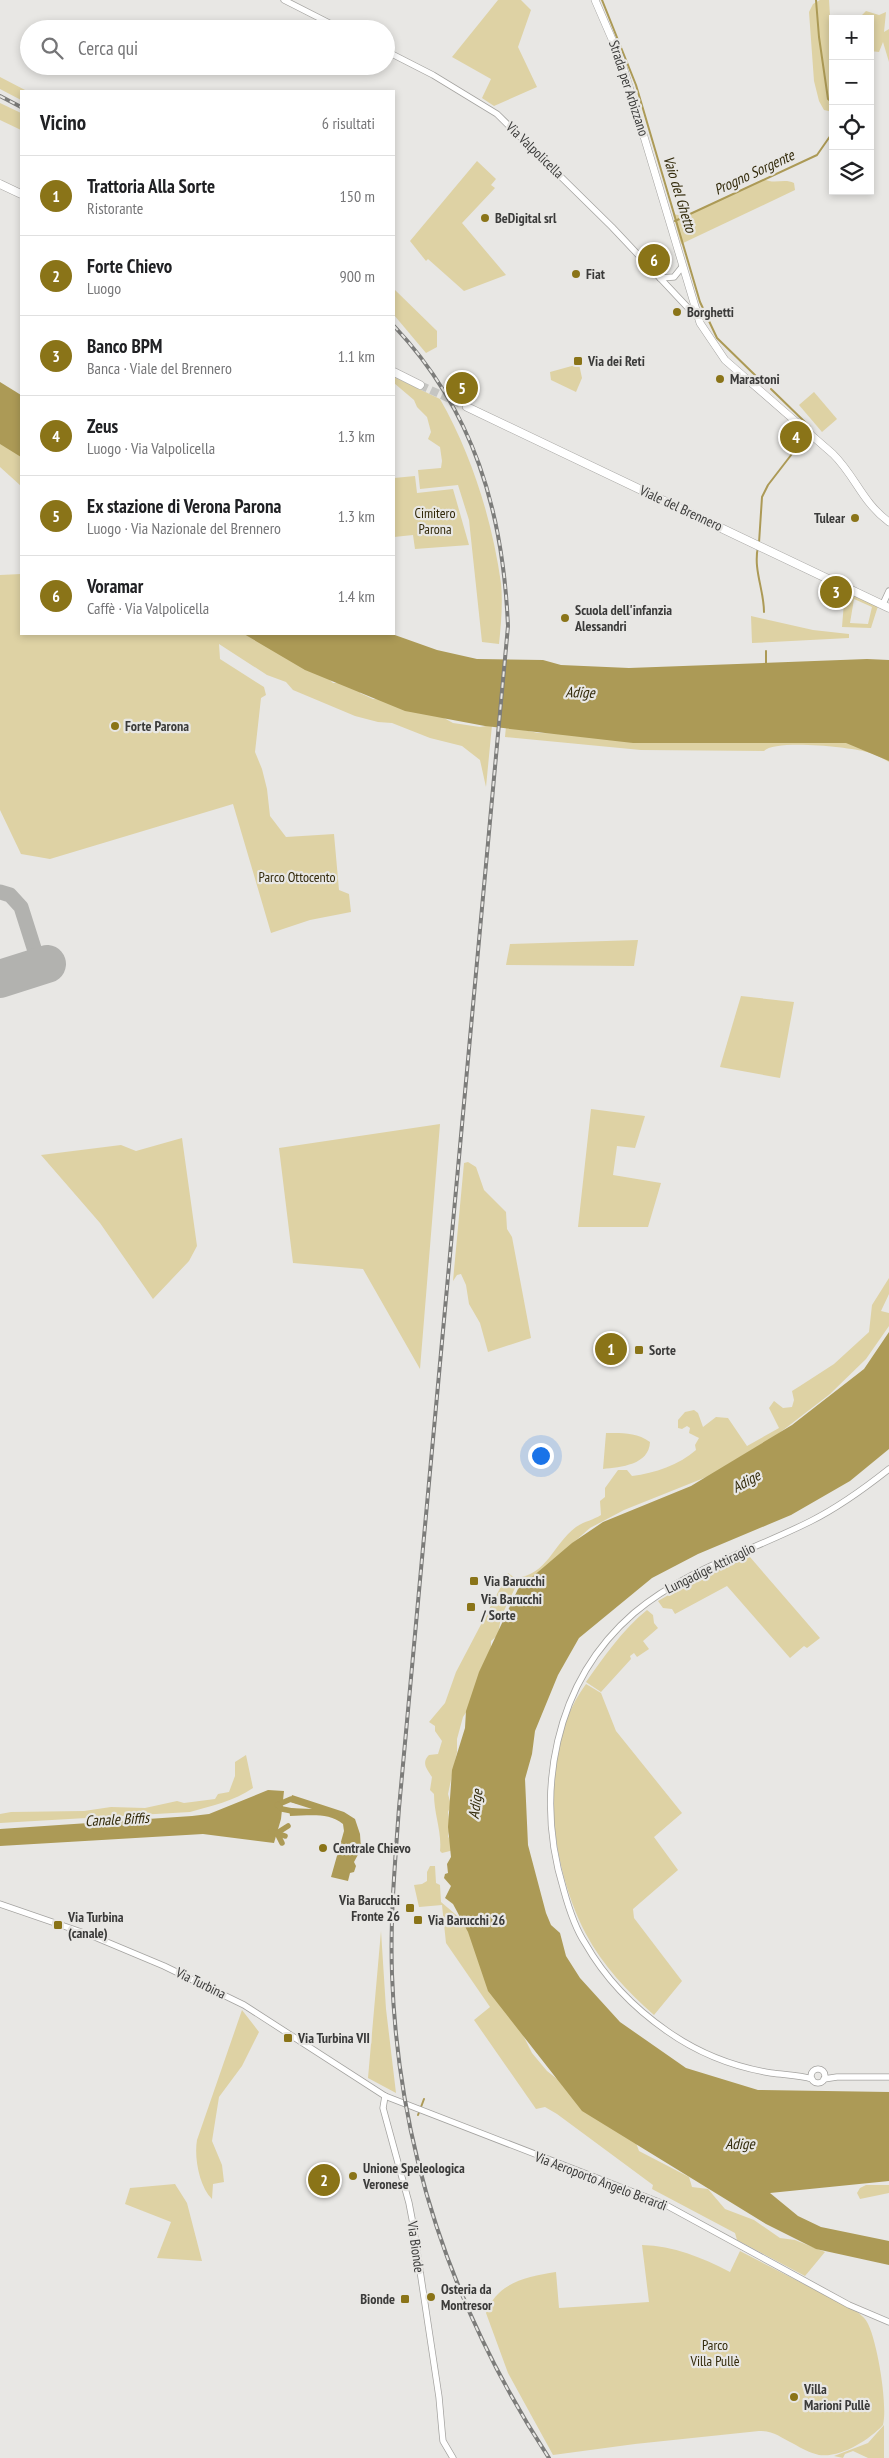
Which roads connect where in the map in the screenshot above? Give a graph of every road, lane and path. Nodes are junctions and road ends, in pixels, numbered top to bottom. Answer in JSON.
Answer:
{"nodes":[{"id":1,"x":284,"y":0,"type":"edge"},
{"id":2,"x":594,"y":0,"type":"edge"},
{"id":3,"x":323,"y":20,"type":"edge"},
{"id":4,"x":395,"y":56,"type":"edge"},
{"id":5,"x":0,"y":184,"type":"edge"},
{"id":6,"x":20,"y":194,"type":"edge"},
{"id":7,"x":682,"y":267,"type":"junction"},
{"id":8,"x":660,"y":278,"type":"junction"},
{"id":9,"x":696,"y":314,"type":"junction"},
{"id":10,"x":395,"y":372,"type":"edge"},
{"id":11,"x":420,"y":384,"type":"tunnel mouth"},
{"id":12,"x":467,"y":406,"type":"tunnel mouth"},
{"id":13,"x":887,"y":520,"type":"edge"},
{"id":14,"x":889,"y":591,"type":"edge"},
{"id":15,"x":886,"y":606,"type":"edge"},
{"id":16,"x":889,"y":1468,"type":"edge"},
{"id":17,"x":0,"y":1904,"type":"edge"},
{"id":18,"x":812,"y":2076,"type":"junction"},
{"id":19,"x":824,"y":2076,"type":"junction"},
{"id":20,"x":889,"y":2077,"type":"edge"},
{"id":21,"x":385,"y":2096,"type":"junction"},
{"id":22,"x":889,"y":2322,"type":"edge"},
{"id":23,"x":452,"y":2458,"type":"edge"}],
"edges":[{"from":1,"to":3,"type":"street"},
{"from":2,"to":7,"type":"main road","name":"Strada per Arbizzano"},
{"from":4,"to":8,"type":"street","name":"Via Valpolicella"},
{"from":5,"to":6,"type":"main road"},
{"from":7,"to":8,"type":"street"},
{"from":7,"to":9,"type":"main road","name":"Strada per Arbizzano"},
{"from":8,"to":9,"type":"street","name":"Via Valpolicella"},
{"from":9,"to":13,"type":"main road","name":"Strada per Arbizzano"},
{"from":10,"to":11,"type":"main road"},
{"from":12,"to":15,"type":"main road","name":"Viale del Brennero"},
{"from":14,"to":15,"type":"street","name":"Viale del Brennero"},
{"from":16,"to":18,"type":"street","name":"Lungadige Attiraglio"},
{"from":17,"to":21,"type":"street","name":"Via Turbina"},
{"from":18,"to":19,"type":"street","name":"Lungadige Attiraglio"},
{"from":18,"to":19,"type":"street","name":"Lungadige Attiraglio"},
{"from":19,"to":20,"type":"street","name":"Lungadige Attiraglio"},
{"from":21,"to":22,"type":"street","name":"Via Aeroporto Angelo Berardi"},
{"from":21,"to":23,"type":"street","name":"Via Bionde"}]}
